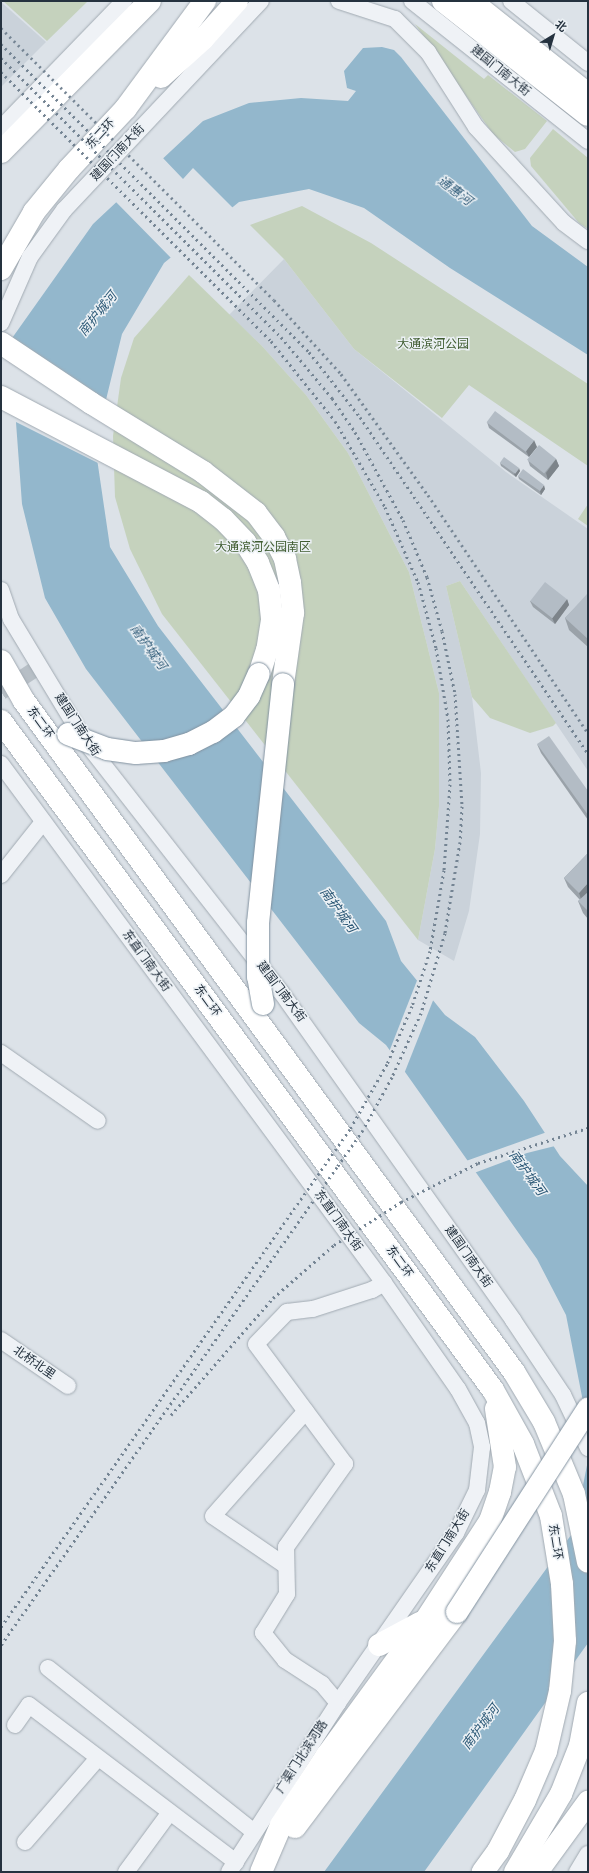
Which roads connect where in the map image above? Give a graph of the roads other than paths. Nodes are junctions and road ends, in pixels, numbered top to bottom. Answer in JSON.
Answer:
{"nodes":[{"id":1,"x":124,"y":1,"type":"edge"},
{"id":2,"x":149,"y":1,"type":"edge"},
{"id":3,"x":205,"y":1,"type":"edge"},
{"id":4,"x":237,"y":1,"type":"edge"},
{"id":5,"x":261,"y":1,"type":"edge"},
{"id":6,"x":339,"y":1,"type":"edge"},
{"id":7,"x":412,"y":1,"type":"edge"},
{"id":8,"x":443,"y":1,"type":"edge"},
{"id":9,"x":471,"y":1,"type":"edge"},
{"id":10,"x":511,"y":1,"type":"edge"},
{"id":11,"x":588,"y":63,"type":"edge"},
{"id":12,"x":588,"y":94,"type":"edge"},
{"id":13,"x":126,"y":108,"type":"junction"},
{"id":14,"x":588,"y":115,"type":"edge"},
{"id":15,"x":1,"y":128,"type":"edge"},
{"id":16,"x":588,"y":141,"type":"edge"},
{"id":17,"x":1,"y":152,"type":"edge"},
{"id":18,"x":588,"y":241,"type":"edge"},
{"id":19,"x":1,"y":269,"type":"edge"},
{"id":20,"x":1,"y":323,"type":"edge"},
{"id":21,"x":1,"y":343,"type":"edge"},
{"id":22,"x":1,"y":397,"type":"edge"},
{"id":23,"x":1,"y":590,"type":"edge"},
{"id":24,"x":1,"y":661,"type":"edge"},
{"id":25,"x":24,"y":701,"type":"junction"},
{"id":26,"x":1,"y":721,"type":"edge"},
{"id":27,"x":1,"y":764,"type":"edge"},
{"id":28,"x":43,"y":822,"type":"junction"},
{"id":29,"x":1,"y":875,"type":"edge"},
{"id":30,"x":1,"y":1053,"type":"edge"},
{"id":31,"x":308,"y":1091,"type":"junction"},
{"id":32,"x":98,"y":1121,"type":"dead end"},
{"id":33,"x":384,"y":1283,"type":"junction"},
{"id":34,"x":1,"y":1340,"type":"edge"},
{"id":35,"x":68,"y":1386,"type":"dead end"},
{"id":36,"x":493,"y":1390,"type":"junction"},
{"id":37,"x":588,"y":1409,"type":"edge"},
{"id":38,"x":306,"y":1411,"type":"junction"},
{"id":39,"x":588,"y":1448,"type":"edge"},
{"id":40,"x":588,"y":1562,"type":"edge"},
{"id":41,"x":286,"y":1566,"type":"junction"},
{"id":42,"x":425,"y":1621,"type":"junction"},
{"id":43,"x":379,"y":1645,"type":"junction"},
{"id":44,"x":48,"y":1668,"type":"dead end"},
{"id":45,"x":338,"y":1703,"type":"junction"},
{"id":46,"x":588,"y":1703,"type":"edge"},
{"id":47,"x":15,"y":1725,"type":"dead end"},
{"id":48,"x":98,"y":1758,"type":"junction"},
{"id":49,"x":588,"y":1802,"type":"edge"},
{"id":50,"x":170,"y":1812,"type":"junction"},
{"id":51,"x":254,"y":1832,"type":"junction"},
{"id":52,"x":25,"y":1842,"type":"dead end"},
{"id":53,"x":588,"y":1854,"type":"edge"},
{"id":54,"x":233,"y":1867,"type":"edge"},
{"id":55,"x":126,"y":1872,"type":"edge"},
{"id":56,"x":261,"y":1872,"type":"edge"},
{"id":57,"x":482,"y":1872,"type":"edge"},
{"id":58,"x":515,"y":1872,"type":"edge"},
{"id":59,"x":537,"y":1872,"type":"edge"},
{"id":60,"x":577,"y":1872,"type":"edge"}],
"edges":[{"from":1,"to":15,"type":"street"},
{"from":2,"to":17,"type":"highway"},
{"from":3,"to":13,"type":"highway","name":"东二环"},
{"from":4,"to":13,"type":"highway"},
{"from":5,"to":20,"type":"street","name":"建国门南大街"},
{"from":6,"to":18,"type":"street"},
{"from":7,"to":16,"type":"street","name":"建国门南大街"},
{"from":8,"to":14,"type":"highway"},
{"from":9,"to":12,"type":"highway"},
{"from":10,"to":11,"type":"street"},
{"from":13,"to":19,"type":"highway","name":"东二环"},
{"from":21,"to":31,"type":"highway","bridge":true},
{"from":22,"to":25,"type":"highway","bridge":true},
{"from":23,"to":39,"type":"street","name":"建国门南大街"},
{"from":24,"to":25,"type":"highway","name":"东二环"},
{"from":25,"to":31,"type":"highway","name":"东二环"},
{"from":26,"to":36,"type":"highway","name":"东二环"},
{"from":27,"to":28,"type":"street"},
{"from":28,"to":29,"type":"street"},
{"from":28,"to":33,"type":"street","name":"东直门南大街"},
{"from":30,"to":32,"type":"street"},
{"from":31,"to":40,"type":"highway","name":"东二环"},
{"from":33,"to":38,"type":"street"},
{"from":33,"to":43,"type":"street","name":"东直门南大街"},
{"from":34,"to":35,"type":"street","name":"北桥北里"},
{"from":36,"to":42,"type":"highway"},
{"from":36,"to":57,"type":"highway","name":"东二环"},
{"from":37,"to":56,"type":"highway","bridge":true},
{"from":38,"to":41,"type":"street"},
{"from":38,"to":41,"type":"street"},
{"from":41,"to":45,"type":"street"},
{"from":42,"to":43,"type":"highway"},
{"from":42,"to":56,"type":"highway"},
{"from":43,"to":45,"type":"street","name":"广渠门北滨河路"},
{"from":44,"to":51,"type":"street"},
{"from":45,"to":51,"type":"street","name":"广渠门北滨河路"},
{"from":46,"to":58,"type":"highway"},
{"from":47,"to":48,"type":"street"},
{"from":48,"to":50,"type":"street"},
{"from":48,"to":52,"type":"street"},
{"from":49,"to":59,"type":"highway"},
{"from":50,"to":54,"type":"street"},
{"from":50,"to":55,"type":"street"},
{"from":51,"to":54,"type":"street","name":"广渠门北滨河路"},
{"from":53,"to":60,"type":"street"}]}
